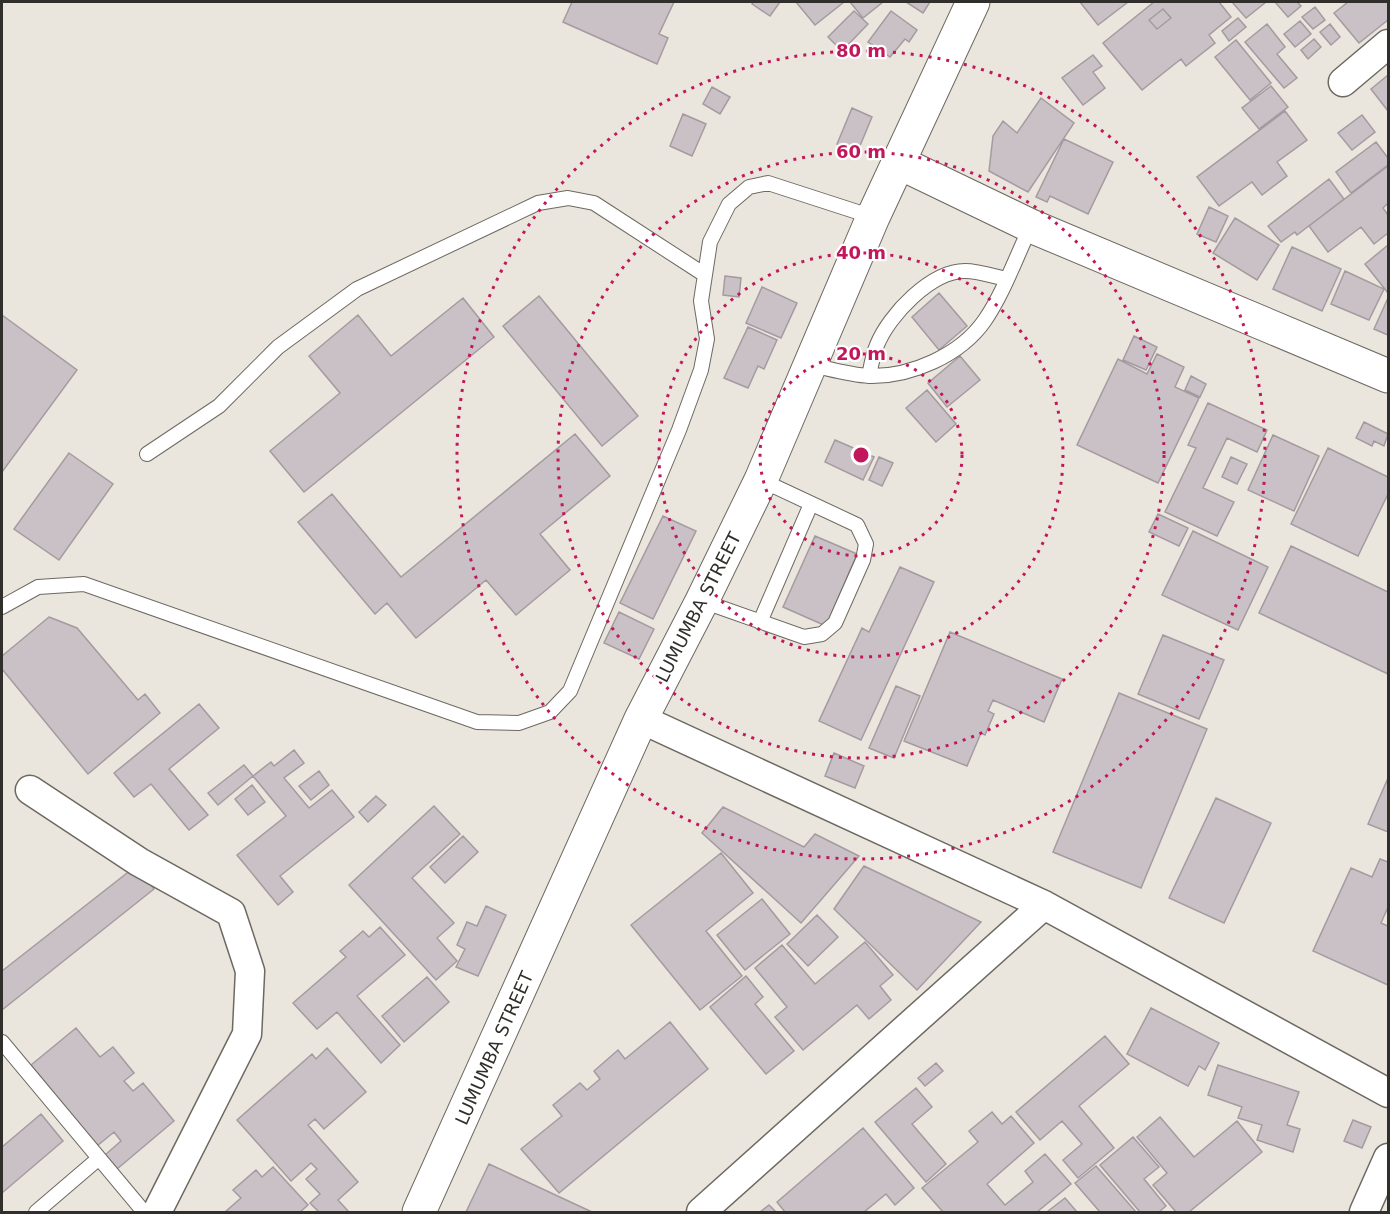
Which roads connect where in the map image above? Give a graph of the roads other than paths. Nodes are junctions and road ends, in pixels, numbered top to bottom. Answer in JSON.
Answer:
{"nodes":[{"id":1,"x":973,"y":2,"type":"edge"},
{"id":2,"x":1389,"y":44,"type":"edge"},
{"id":3,"x":1343,"y":82,"type":"dead end"},
{"id":4,"x":898,"y":162,"type":"junction"},
{"id":5,"x":873,"y":217,"type":"junction"},
{"id":6,"x":1031,"y":226,"type":"junction"},
{"id":7,"x":705,"y":275,"type":"junction"},
{"id":8,"x":1006,"y":279,"type":"junction"},
{"id":9,"x":810,"y":365,"type":"junction"},
{"id":10,"x":869,"y":376,"type":"junction"},
{"id":11,"x":1389,"y":376,"type":"edge"},
{"id":12,"x":147,"y":454,"type":"dead end"},
{"id":13,"x":761,"y":480,"type":"junction"},
{"id":14,"x":811,"y":504,"type":"junction"},
{"id":15,"x":702,"y":601,"type":"junction"},
{"id":16,"x":2,"y":607,"type":"edge"},
{"id":17,"x":760,"y":622,"type":"junction"},
{"id":18,"x":640,"y":719,"type":"junction"},
{"id":19,"x":30,"y":790,"type":"dead end"},
{"id":20,"x":1044,"y":905,"type":"junction"},
{"id":21,"x":2,"y":1042,"type":"edge"},
{"id":22,"x":1389,"y":1093,"type":"edge"},
{"id":23,"x":1389,"y":1158,"type":"edge"},
{"id":24,"x":98,"y":1159,"type":"junction"},
{"id":25,"x":36,"y":1212,"type":"edge"},
{"id":26,"x":144,"y":1212,"type":"edge"},
{"id":27,"x":157,"y":1212,"type":"edge"},
{"id":28,"x":420,"y":1212,"type":"edge"},
{"id":29,"x":701,"y":1212,"type":"edge"},
{"id":30,"x":1364,"y":1212,"type":"edge"}],
"edges":[{"from":1,"to":4,"type":"main road","name":"LUMUMBA STREET"},
{"from":2,"to":3,"type":"street"},
{"from":4,"to":5,"type":"main road","name":"LUMUMBA STREET"},
{"from":4,"to":6,"type":"main road"},
{"from":5,"to":7,"type":"lane"},
{"from":5,"to":9,"type":"main road","name":"LUMUMBA STREET"},
{"from":6,"to":8,"type":"lane"},
{"from":6,"to":11,"type":"main road"},
{"from":7,"to":12,"type":"lane"},
{"from":7,"to":16,"type":"lane"},
{"from":8,"to":10,"type":"lane"},
{"from":8,"to":10,"type":"lane"},
{"from":9,"to":10,"type":"lane"},
{"from":9,"to":13,"type":"main road","name":"LUMUMBA STREET"},
{"from":13,"to":14,"type":"lane"},
{"from":13,"to":15,"type":"main road","name":"LUMUMBA STREET"},
{"from":14,"to":17,"type":"lane"},
{"from":14,"to":17,"type":"lane"},
{"from":15,"to":17,"type":"lane"},
{"from":15,"to":18,"type":"main road","name":"LUMUMBA STREET"},
{"from":18,"to":20,"type":"street"},
{"from":18,"to":28,"type":"main road","name":"LUMUMBA STREET"},
{"from":19,"to":27,"type":"street"},
{"from":20,"to":22,"type":"street"},
{"from":20,"to":29,"type":"street"},
{"from":21,"to":24,"type":"lane"},
{"from":23,"to":30,"type":"street"},
{"from":24,"to":25,"type":"lane"},
{"from":24,"to":26,"type":"lane"}]}
